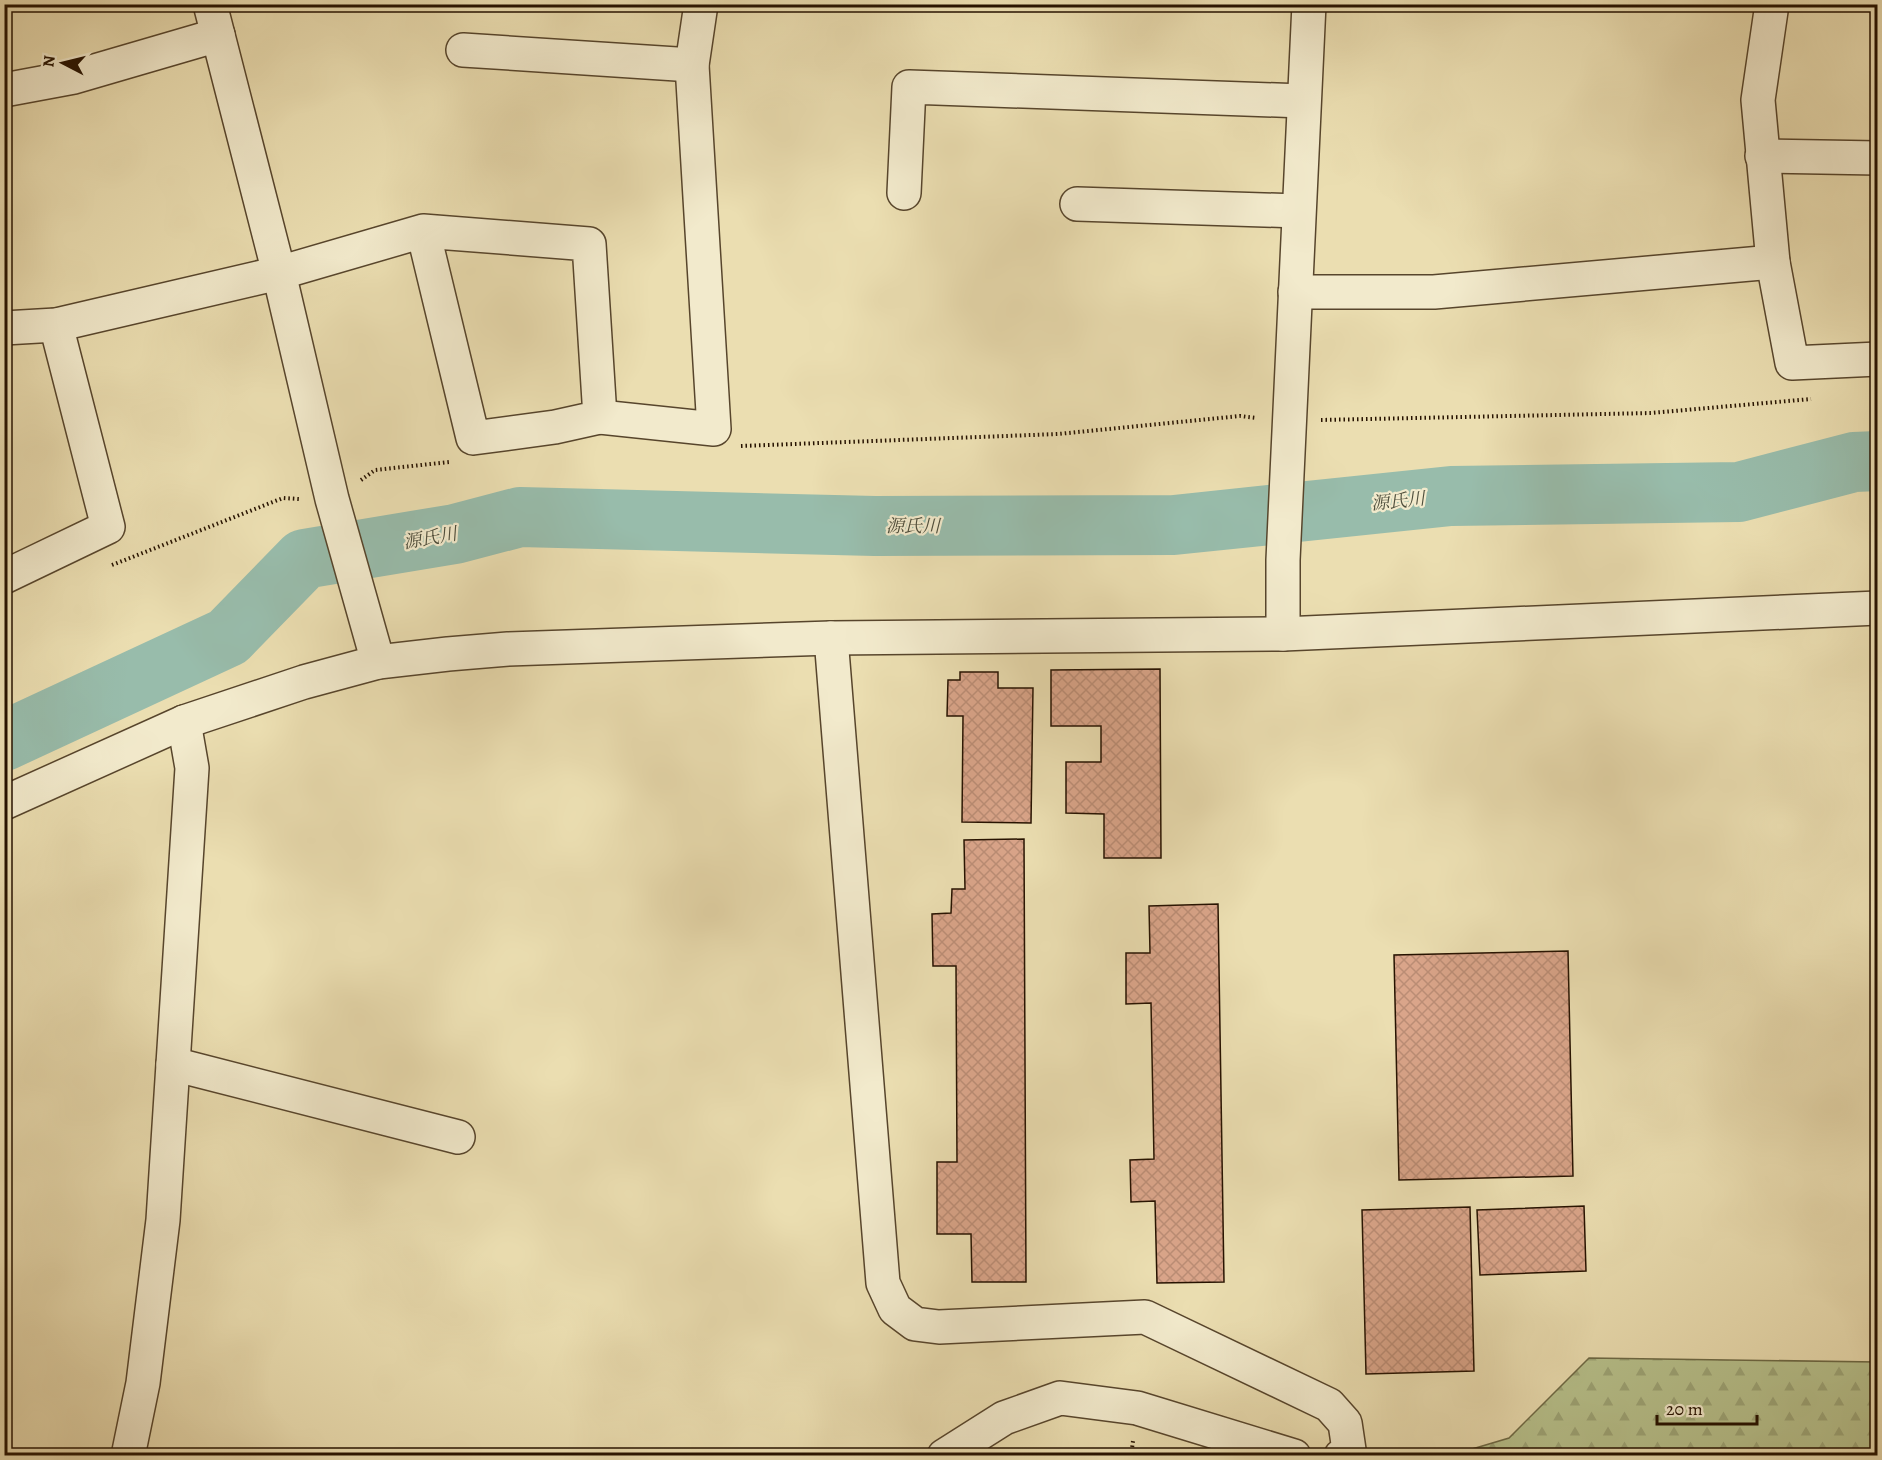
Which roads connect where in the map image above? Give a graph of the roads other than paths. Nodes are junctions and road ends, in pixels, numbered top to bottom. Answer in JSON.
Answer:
{"nodes":[{"id":1,"x":701,"y":4,"type":"edge"},
{"id":2,"x":1309,"y":4,"type":"edge"},
{"id":3,"x":1772,"y":4,"type":"edge"},
{"id":4,"x":214,"y":20,"type":"edge"},
{"id":5,"x":463,"y":50,"type":"dead end"},
{"id":6,"x":692,"y":65,"type":"junction"},
{"id":7,"x":4,"y":90,"type":"edge"},
{"id":8,"x":1304,"y":101,"type":"junction"},
{"id":9,"x":1762,"y":156,"type":"junction"},
{"id":10,"x":1878,"y":158,"type":"edge"},
{"id":11,"x":904,"y":193,"type":"dead end"},
{"id":12,"x":1077,"y":204,"type":"dead end"},
{"id":13,"x":1298,"y":211,"type":"junction"},
{"id":14,"x":423,"y":231,"type":"junction"},
{"id":15,"x":1773,"y":262,"type":"junction"},
{"id":16,"x":279,"y":273,"type":"junction"},
{"id":17,"x":1295,"y":292,"type":"junction"},
{"id":18,"x":56,"y":325,"type":"junction"},
{"id":19,"x":4,"y":328,"type":"edge"},
{"id":20,"x":1878,"y":359,"type":"edge"},
{"id":21,"x":600,"y":417,"type":"junction"},
{"id":22,"x":4,"y":577,"type":"edge"},
{"id":23,"x":1878,"y":608,"type":"edge"},
{"id":24,"x":1283,"y":634,"type":"junction"},
{"id":25,"x":831,"y":638,"type":"junction"},
{"id":26,"x":378,"y":662,"type":"junction"},
{"id":27,"x":184,"y":722,"type":"junction"},
{"id":28,"x":4,"y":803,"type":"edge"},
{"id":29,"x":173,"y":1064,"type":"junction"},
{"id":30,"x":458,"y":1137,"type":"dead end"},
{"id":31,"x":128,"y":1455,"type":"edge"},
{"id":32,"x":944,"y":1455,"type":"edge"},
{"id":33,"x":1294,"y":1455,"type":"edge"},
{"id":34,"x":1341,"y":1455,"type":"edge"}],
"edges":[{"from":1,"to":6,"type":"street"},
{"from":2,"to":8,"type":"street"},
{"from":3,"to":9,"type":"street"},
{"from":4,"to":7,"type":"street"},
{"from":4,"to":16,"type":"street"},
{"from":5,"to":6,"type":"street"},
{"from":6,"to":21,"type":"street"},
{"from":8,"to":11,"type":"street"},
{"from":8,"to":13,"type":"street"},
{"from":9,"to":10,"type":"street"},
{"from":9,"to":15,"type":"street"},
{"from":12,"to":13,"type":"street"},
{"from":13,"to":17,"type":"street"},
{"from":14,"to":16,"type":"street"},
{"from":14,"to":21,"type":"street"},
{"from":14,"to":21,"type":"street"},
{"from":15,"to":17,"type":"street"},
{"from":15,"to":20,"type":"street"},
{"from":16,"to":18,"type":"street"},
{"from":16,"to":26,"type":"street"},
{"from":17,"to":24,"type":"street"},
{"from":18,"to":19,"type":"street"},
{"from":18,"to":22,"type":"street"},
{"from":23,"to":24,"type":"street"},
{"from":24,"to":25,"type":"street"},
{"from":25,"to":26,"type":"street"},
{"from":25,"to":34,"type":"street"},
{"from":26,"to":27,"type":"street"},
{"from":27,"to":28,"type":"street"},
{"from":27,"to":29,"type":"street"},
{"from":29,"to":30,"type":"street"},
{"from":29,"to":31,"type":"street"},
{"from":32,"to":33,"type":"street"}]}
